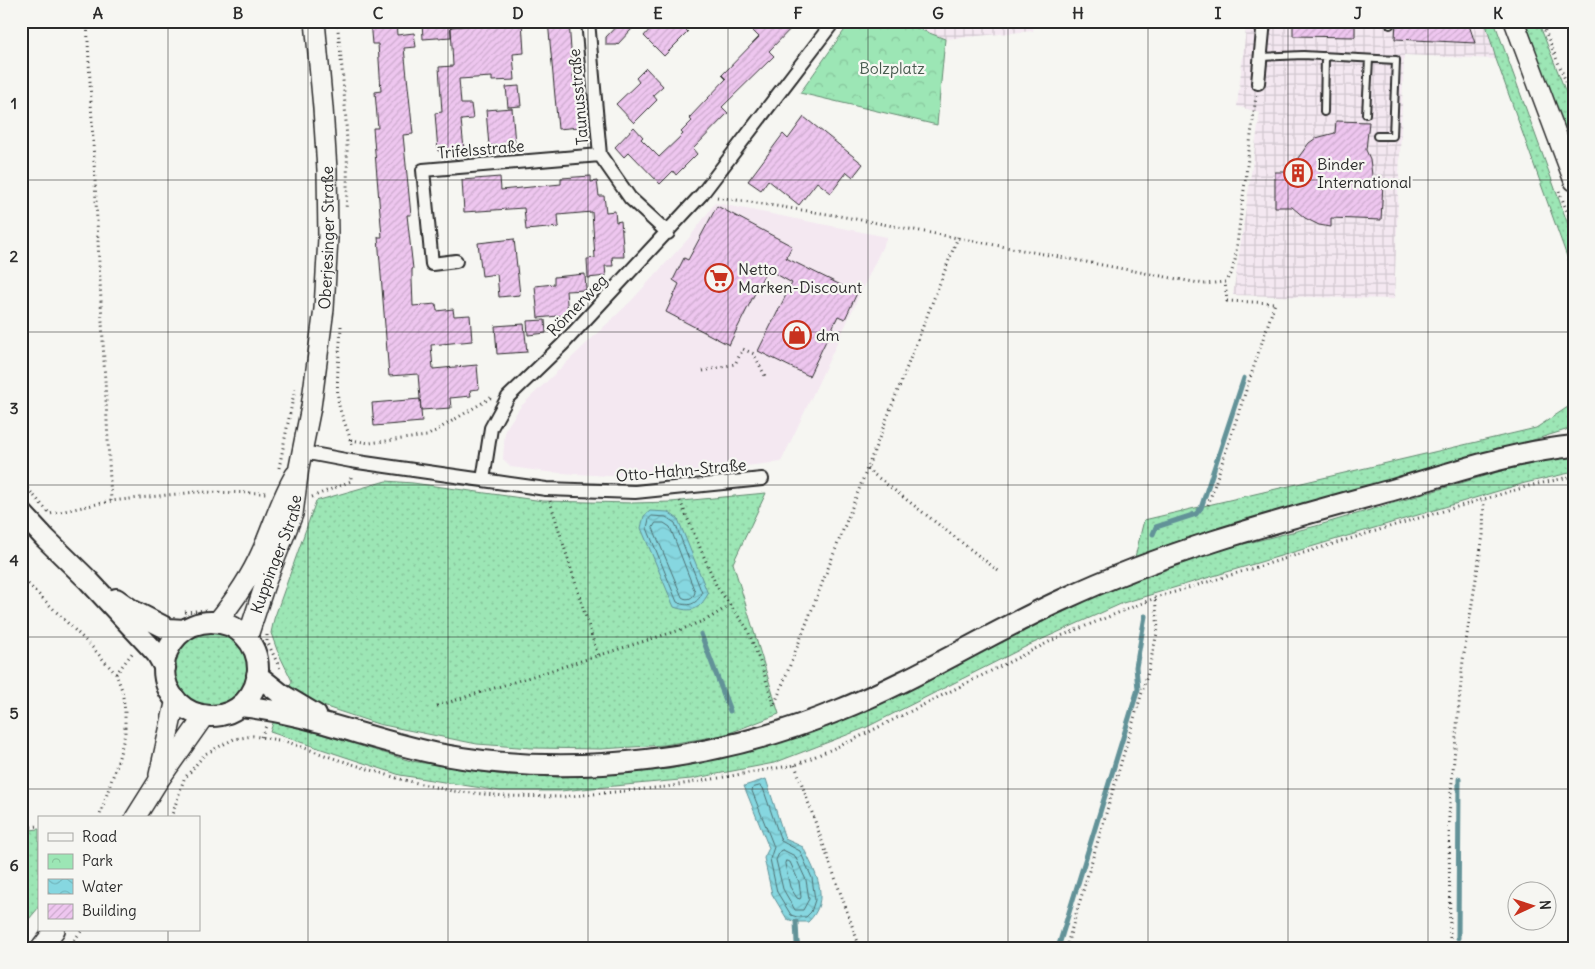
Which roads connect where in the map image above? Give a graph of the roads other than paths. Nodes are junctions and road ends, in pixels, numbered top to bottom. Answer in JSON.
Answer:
{"nodes":[{"id":1,"x":315,"y":21,"type":"edge"},
{"id":2,"x":588,"y":21,"type":"edge"},
{"id":3,"x":834,"y":21,"type":"edge"},
{"id":4,"x":1264,"y":21,"type":"edge"},
{"id":5,"x":1514,"y":21,"type":"edge"},
{"id":6,"x":1260,"y":56,"type":"junction"},
{"id":7,"x":1325,"y":56,"type":"junction"},
{"id":8,"x":1369,"y":59,"type":"junction"},
{"id":9,"x":1258,"y":83,"type":"road end"},
{"id":10,"x":1324,"y":112,"type":"dead end"},
{"id":11,"x":1366,"y":114,"type":"dead end"},
{"id":12,"x":1377,"y":136,"type":"dead end"},
{"id":13,"x":600,"y":155,"type":"junction"},
{"id":14,"x":1574,"y":181,"type":"edge"},
{"id":15,"x":668,"y":233,"type":"junction"},
{"id":16,"x":456,"y":261,"type":"dead end"},
{"id":17,"x":1574,"y":433,"type":"edge"},
{"id":18,"x":1574,"y":446,"type":"edge"},
{"id":19,"x":1542,"y":449,"type":"junction"},
{"id":20,"x":301,"y":460,"type":"junction"},
{"id":21,"x":762,"y":479,"type":"dead end"},
{"id":22,"x":483,"y":480,"type":"junction"},
{"id":23,"x":21,"y":512,"type":"edge"},
{"id":24,"x":89,"y":581,"type":"junction"},
{"id":25,"x":212,"y":616,"type":"junction"},
{"id":26,"x":185,"y":621,"type":"junction"},
{"id":27,"x":247,"y":639,"type":"junction"},
{"id":28,"x":164,"y":668,"type":"junction"},
{"id":29,"x":257,"y":675,"type":"junction"},
{"id":30,"x":176,"y":699,"type":"junction"},
{"id":31,"x":278,"y":702,"type":"junction"},
{"id":32,"x":240,"y":706,"type":"junction"},
{"id":33,"x":205,"y":715,"type":"junction"},
{"id":34,"x":157,"y":783,"type":"junction"},
{"id":35,"x":136,"y":816,"type":"edge"},
{"id":36,"x":53,"y":932,"type":"edge"},
{"id":37,"x":41,"y":948,"type":"edge"}],
"edges":[{"from":1,"to":20,"type":"main road","name":"Oberjesinger Straße"},
{"from":2,"to":13,"type":"street","name":"Taunusstraße"},
{"from":3,"to":15,"type":"street","name":"Römerweg"},
{"from":4,"to":6,"type":"street"},
{"from":5,"to":14,"type":"main road"},
{"from":6,"to":7,"type":"lane"},
{"from":6,"to":9,"type":"street"},
{"from":7,"to":8,"type":"lane"},
{"from":7,"to":10,"type":"lane"},
{"from":8,"to":11,"type":"lane"},
{"from":8,"to":12,"type":"lane"},
{"from":13,"to":15,"type":"street","name":"Taunusstraße"},
{"from":13,"to":16,"type":"street","name":"Trifelsstraße"},
{"from":15,"to":22,"type":"street","name":"Römerweg"},
{"from":17,"to":19,"type":"main road"},
{"from":18,"to":19,"type":"main road"},
{"from":19,"to":31,"type":"main road"},
{"from":20,"to":22,"type":"street"},
{"from":20,"to":25,"type":"main road","name":"Kuppinger Straße"},
{"from":20,"to":27,"type":"main road","name":"Kuppinger Straße"},
{"from":21,"to":22,"type":"street","name":"Otto-Hahn-Straße"},
{"from":23,"to":24,"type":"main road"},
{"from":24,"to":26,"type":"main road"},
{"from":24,"to":28,"type":"main road"},
{"from":25,"to":26,"type":"main road"},
{"from":25,"to":27,"type":"main road"},
{"from":26,"to":28,"type":"main road"},
{"from":27,"to":29,"type":"main road"},
{"from":28,"to":30,"type":"main road"},
{"from":29,"to":31,"type":"main road"},
{"from":29,"to":32,"type":"main road"},
{"from":30,"to":33,"type":"main road"},
{"from":30,"to":34,"type":"main road"},
{"from":31,"to":32,"type":"main road"},
{"from":32,"to":33,"type":"main road"},
{"from":33,"to":34,"type":"main road"},
{"from":34,"to":35,"type":"main road"},
{"from":36,"to":37,"type":"main road"}]}
